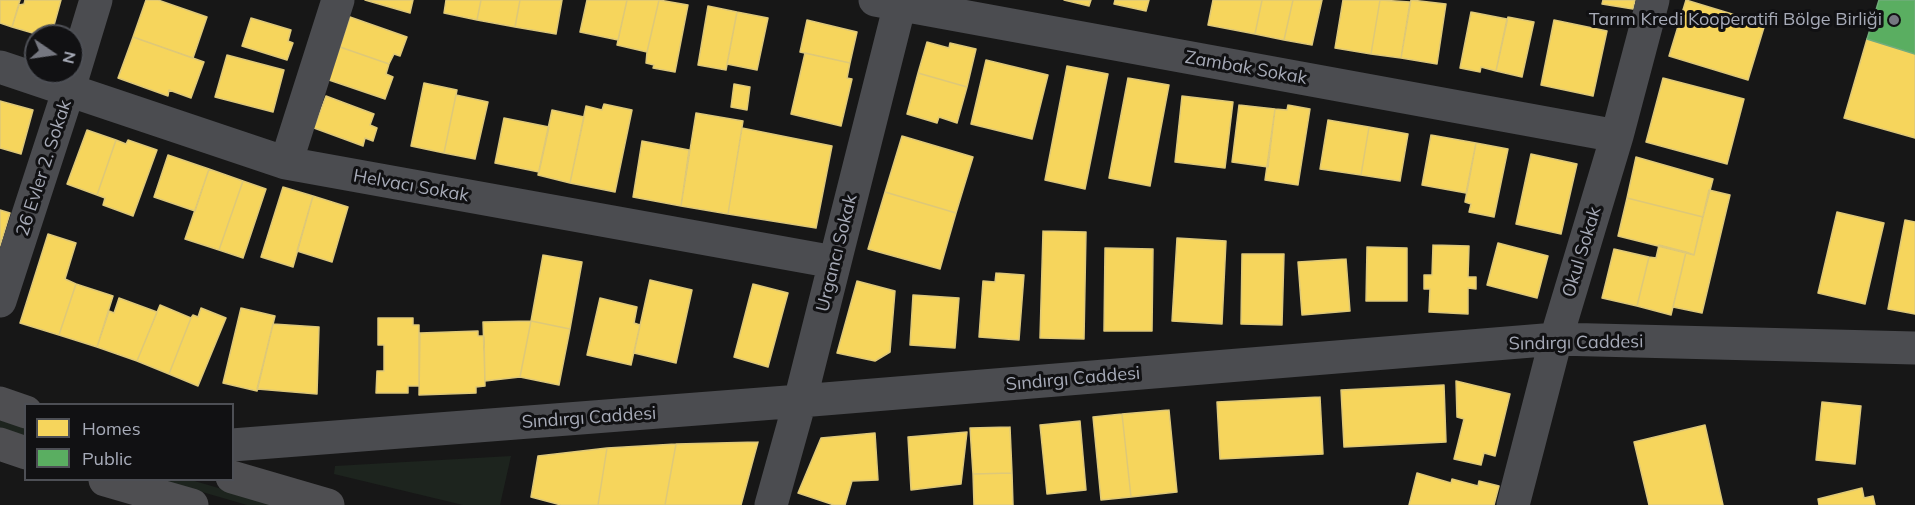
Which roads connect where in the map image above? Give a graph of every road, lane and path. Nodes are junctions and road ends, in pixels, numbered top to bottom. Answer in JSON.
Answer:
{"nodes":[{"id":1,"x":96,"y":0,"type":"edge"},
{"id":2,"x":338,"y":0,"type":"edge"},
{"id":3,"x":1653,"y":0,"type":"edge"},
{"id":4,"x":892,"y":2,"type":"edge"},
{"id":5,"x":0,"y":67,"type":"edge"},
{"id":6,"x":69,"y":89,"type":"junction"},
{"id":7,"x":1617,"y":136,"type":"junction"},
{"id":8,"x":286,"y":164,"type":"junction"},
{"id":9,"x":834,"y":262,"type":"junction"},
{"id":10,"x":0,"y":300,"type":"edge"},
{"id":11,"x":1556,"y":339,"type":"junction"},
{"id":12,"x":1915,"y":348,"type":"edge"},
{"id":13,"x":800,"y":401,"type":"junction"},
{"id":14,"x":0,"y":403,"type":"edge"},
{"id":15,"x":24,"y":411,"type":"edge"},
{"id":16,"x":0,"y":444,"type":"edge"},
{"id":17,"x":234,"y":445,"type":"edge"},
{"id":18,"x":24,"y":452,"type":"edge"},
{"id":19,"x":234,"y":478,"type":"edge"},
{"id":20,"x":108,"y":481,"type":"edge"},
{"id":21,"x":192,"y":505,"type":"edge"},
{"id":22,"x":328,"y":505,"type":"edge"},
{"id":23,"x":771,"y":505,"type":"edge"},
{"id":24,"x":1513,"y":505,"type":"edge"}],
"edges":[{"from":1,"to":6,"type":"street","name":"26 Evler 2. Sokak"},
{"from":2,"to":8,"type":"street"},
{"from":3,"to":7,"type":"street","name":"Okul Sokak"},
{"from":4,"to":7,"type":"street","name":"Zambak Sokak"},
{"from":4,"to":9,"type":"street","name":"Urgancı Sokak"},
{"from":5,"to":6,"type":"street","name":"Helvacı Sokak"},
{"from":6,"to":8,"type":"street","name":"Helvacı Sokak"},
{"from":6,"to":10,"type":"street","name":"26 Evler 2. Sokak"},
{"from":7,"to":11,"type":"street","name":"Okul Sokak"},
{"from":8,"to":9,"type":"street","name":"Helvacı Sokak"},
{"from":9,"to":13,"type":"street","name":"Urgancı Sokak"},
{"from":11,"to":12,"type":"street","name":"Sındırgı Caddesi"},
{"from":11,"to":13,"type":"street","name":"Sındırgı Caddesi"},
{"from":11,"to":24,"type":"street","name":"Okul Sokak"},
{"from":13,"to":17,"type":"street","name":"Sındırgı Caddesi"},
{"from":13,"to":23,"type":"street","name":"Urgancı Sokak"},
{"from":14,"to":15,"type":"highway"},
{"from":16,"to":18,"type":"highway"},
{"from":19,"to":22,"type":"highway"},
{"from":20,"to":21,"type":"highway"}]}
